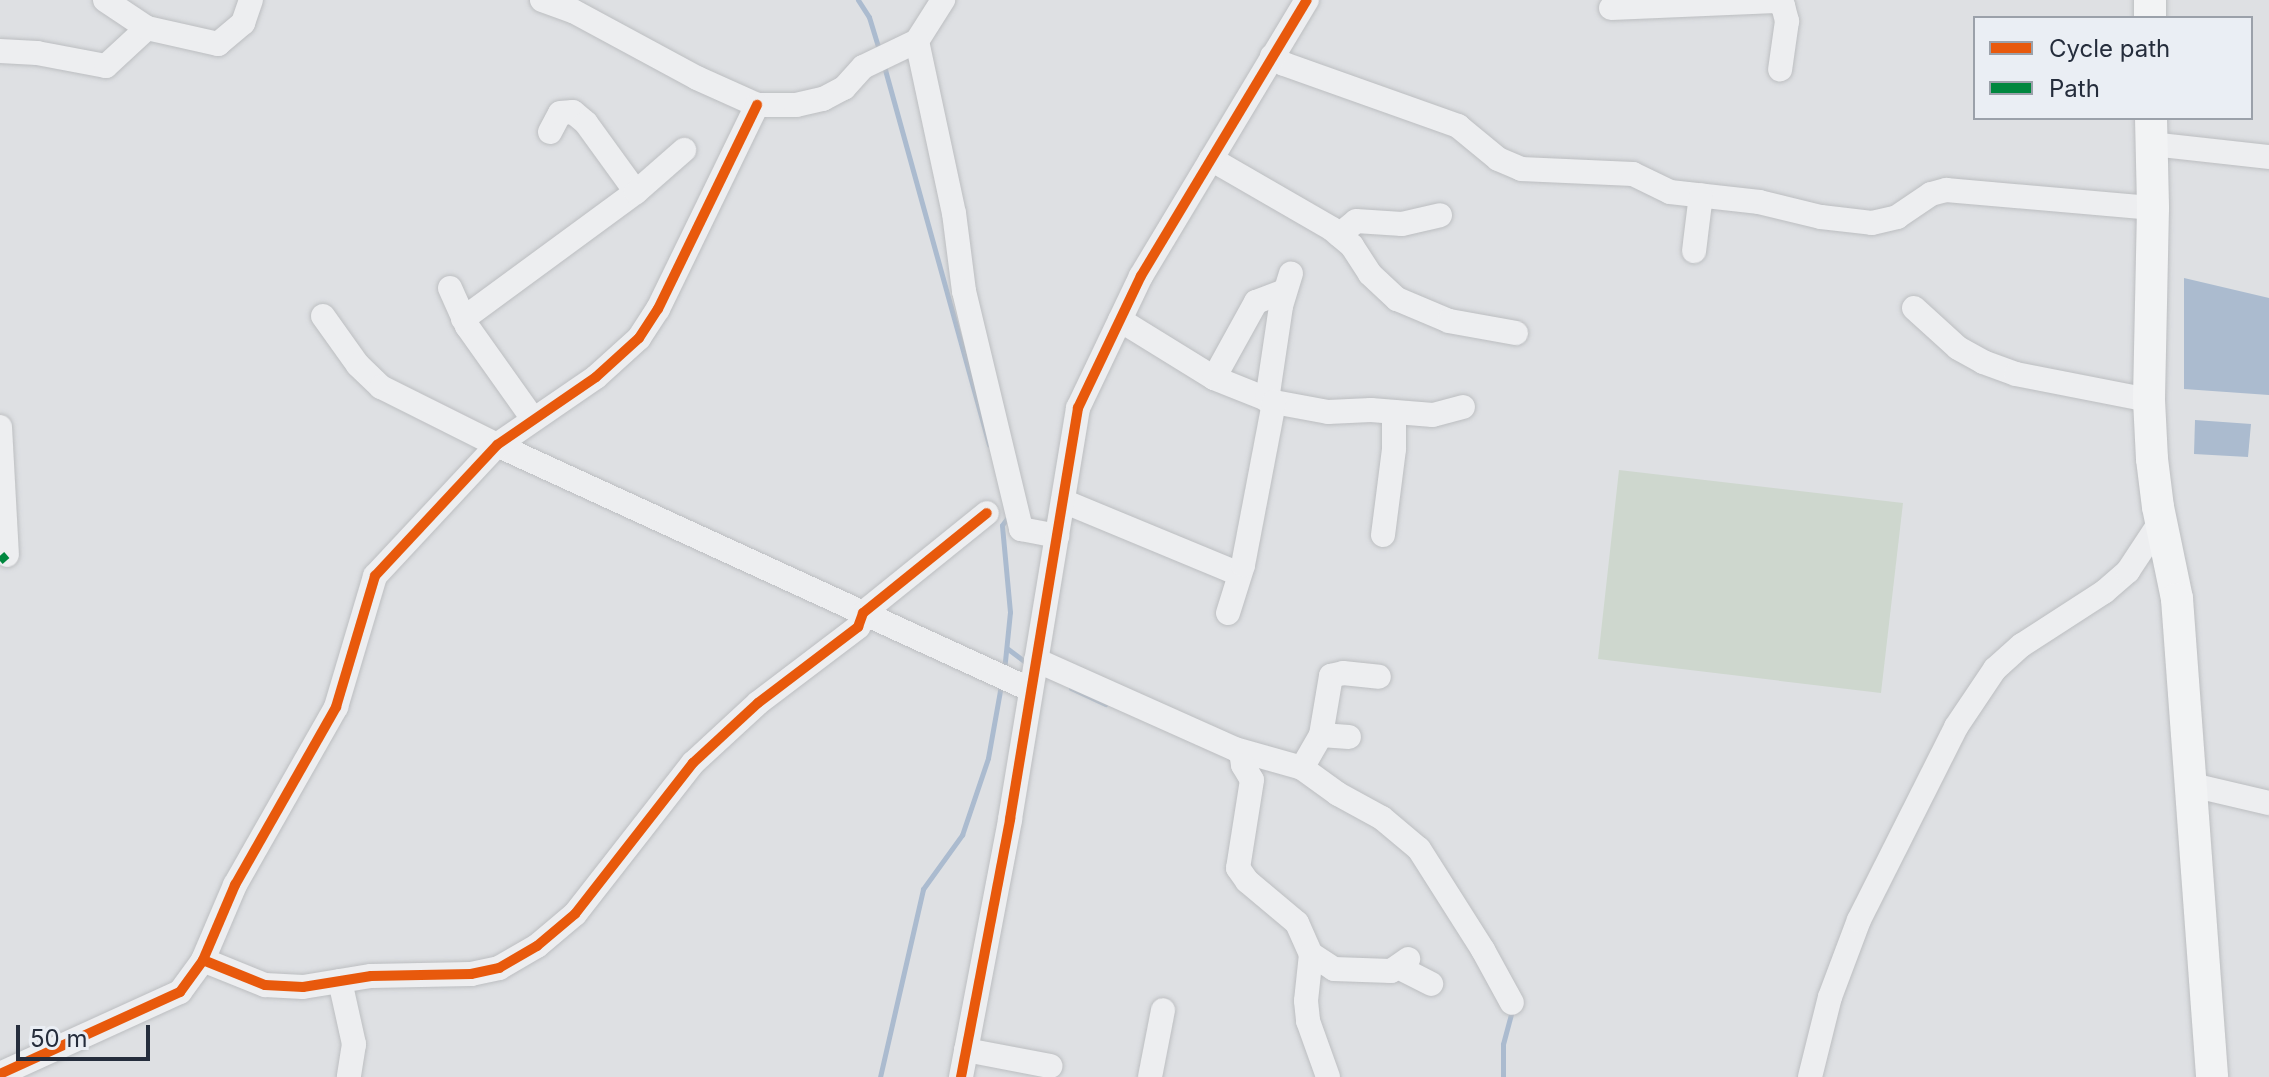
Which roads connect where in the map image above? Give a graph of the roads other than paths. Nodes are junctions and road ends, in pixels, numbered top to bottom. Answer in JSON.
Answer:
{"nodes":[{"id":1,"x":105,"y":0,"type":"edge"},
{"id":2,"x":251,"y":0,"type":"edge"},
{"id":3,"x":542,"y":0,"type":"edge"},
{"id":4,"x":943,"y":0,"type":"edge"},
{"id":5,"x":1307,"y":0,"type":"edge"},
{"id":6,"x":1751,"y":1,"type":"edge"},
{"id":7,"x":1611,"y":8,"type":"dead end"},
{"id":8,"x":147,"y":28,"type":"junction"},
{"id":9,"x":911,"y":44,"type":"junction"},
{"id":10,"x":0,"y":51,"type":"edge"},
{"id":11,"x":1272,"y":56,"type":"junction"},
{"id":12,"x":1780,"y":70,"type":"dead end"},
{"id":13,"x":757,"y":105,"type":"junction"},
{"id":14,"x":2151,"y":131,"type":"edge"},
{"id":15,"x":550,"y":132,"type":"dead end"},
{"id":16,"x":684,"y":150,"type":"dead end"},
{"id":17,"x":2269,"y":157,"type":"edge"},
{"id":18,"x":1211,"y":159,"type":"junction"},
{"id":19,"x":636,"y":192,"type":"junction"},
{"id":20,"x":1701,"y":195,"type":"junction"},
{"id":21,"x":2153,"y":208,"type":"junction"},
{"id":22,"x":1440,"y":215,"type":"dead end"},
{"id":23,"x":1339,"y":235,"type":"junction"},
{"id":24,"x":1694,"y":251,"type":"dead end"},
{"id":25,"x":450,"y":288,"type":"dead end"},
{"id":26,"x":1914,"y":308,"type":"dead end"},
{"id":27,"x":323,"y":316,"type":"dead end"},
{"id":28,"x":463,"y":319,"type":"junction"},
{"id":29,"x":1120,"y":320,"type":"junction"},
{"id":30,"x":1516,"y":333,"type":"dead end"},
{"id":31,"x":1214,"y":378,"type":"junction"},
{"id":32,"x":2149,"y":400,"type":"junction"},
{"id":33,"x":1271,"y":401,"type":"junction"},
{"id":34,"x":1463,"y":407,"type":"dead end"},
{"id":35,"x":1394,"y":412,"type":"junction"},
{"id":36,"x":533,"y":419,"type":"junction"},
{"id":37,"x":0,"y":427,"type":"edge"},
{"id":38,"x":497,"y":445,"type":"junction"},
{"id":39,"x":1063,"y":501,"type":"junction"},
{"id":40,"x":987,"y":513,"type":"dead end"},
{"id":41,"x":2161,"y":521,"type":"junction"},
{"id":42,"x":1383,"y":535,"type":"dead end"},
{"id":43,"x":1057,"y":536,"type":"junction"},
{"id":44,"x":7,"y":555,"type":"dead end"},
{"id":45,"x":1239,"y":574,"type":"junction"},
{"id":46,"x":863,"y":613,"type":"junction"},
{"id":47,"x":1228,"y":613,"type":"dead end"},
{"id":48,"x":1030,"y":673,"type":"junction"},
{"id":49,"x":1379,"y":677,"type":"dead end"},
{"id":50,"x":1321,"y":735,"type":"junction"},
{"id":51,"x":1349,"y":737,"type":"dead end"},
{"id":52,"x":1242,"y":758,"type":"junction"},
{"id":53,"x":1302,"y":768,"type":"junction"},
{"id":54,"x":2192,"y":785,"type":"junction"},
{"id":55,"x":2269,"y":803,"type":"edge"},
{"id":56,"x":1311,"y":954,"type":"junction"},
{"id":57,"x":203,"y":960,"type":"junction"},
{"id":58,"x":340,"y":981,"type":"junction"},
{"id":59,"x":1431,"y":984,"type":"dead end"},
{"id":60,"x":1512,"y":1003,"type":"dead end"},
{"id":61,"x":1163,"y":1010,"type":"dead end"},
{"id":62,"x":966,"y":1050,"type":"junction"},
{"id":63,"x":1050,"y":1066,"type":"dead end"},
{"id":64,"x":0,"y":1074,"type":"edge"},
{"id":65,"x":349,"y":1077,"type":"edge"},
{"id":66,"x":961,"y":1077,"type":"edge"},
{"id":67,"x":1150,"y":1077,"type":"edge"},
{"id":68,"x":1328,"y":1077,"type":"edge"},
{"id":69,"x":1810,"y":1077,"type":"edge"},
{"id":70,"x":2212,"y":1077,"type":"edge"}],
"edges":[{"from":1,"to":8,"type":"street"},
{"from":2,"to":8,"type":"street"},
{"from":3,"to":13,"type":"street"},
{"from":4,"to":9,"type":"street"},
{"from":5,"to":11,"type":"street"},
{"from":6,"to":7,"type":"street"},
{"from":6,"to":12,"type":"street"},
{"from":8,"to":10,"type":"street"},
{"from":9,"to":13,"type":"street"},
{"from":9,"to":43,"type":"street"},
{"from":11,"to":18,"type":"street"},
{"from":11,"to":20,"type":"street"},
{"from":13,"to":36,"type":"street"},
{"from":14,"to":17,"type":"street"},
{"from":14,"to":21,"type":"main road"},
{"from":15,"to":19,"type":"street"},
{"from":16,"to":19,"type":"street"},
{"from":18,"to":23,"type":"street"},
{"from":18,"to":29,"type":"street"},
{"from":19,"to":28,"type":"street"},
{"from":20,"to":21,"type":"street"},
{"from":20,"to":24,"type":"street"},
{"from":21,"to":32,"type":"main road"},
{"from":22,"to":23,"type":"street"},
{"from":23,"to":30,"type":"street"},
{"from":25,"to":28,"type":"street"},
{"from":26,"to":32,"type":"street"},
{"from":27,"to":38,"type":"street"},
{"from":28,"to":36,"type":"street"},
{"from":29,"to":31,"type":"street"},
{"from":29,"to":39,"type":"street"},
{"from":31,"to":33,"type":"street"},
{"from":31,"to":33,"type":"street"},
{"from":32,"to":41,"type":"main road"},
{"from":33,"to":35,"type":"street"},
{"from":33,"to":45,"type":"street"},
{"from":34,"to":35,"type":"street"},
{"from":35,"to":42,"type":"street"},
{"from":36,"to":38,"type":"street"},
{"from":37,"to":44,"type":"street"},
{"from":38,"to":46,"type":"street"},
{"from":38,"to":57,"type":"street"},
{"from":39,"to":43,"type":"street"},
{"from":39,"to":45,"type":"street"},
{"from":40,"to":46,"type":"street"},
{"from":41,"to":54,"type":"main road"},
{"from":41,"to":69,"type":"street"},
{"from":43,"to":48,"type":"street"},
{"from":45,"to":47,"type":"street"},
{"from":46,"to":48,"type":"street"},
{"from":46,"to":58,"type":"street"},
{"from":48,"to":52,"type":"street"},
{"from":48,"to":62,"type":"street"},
{"from":49,"to":50,"type":"street"},
{"from":50,"to":51,"type":"street"},
{"from":50,"to":53,"type":"street"},
{"from":52,"to":53,"type":"street"},
{"from":52,"to":56,"type":"street"},
{"from":53,"to":60,"type":"street"},
{"from":54,"to":55,"type":"street"},
{"from":54,"to":70,"type":"main road"},
{"from":56,"to":59,"type":"street"},
{"from":56,"to":68,"type":"street"},
{"from":57,"to":58,"type":"street"},
{"from":57,"to":64,"type":"street"},
{"from":58,"to":65,"type":"street"},
{"from":61,"to":67,"type":"street"},
{"from":62,"to":63,"type":"street"},
{"from":62,"to":66,"type":"street"}]}
